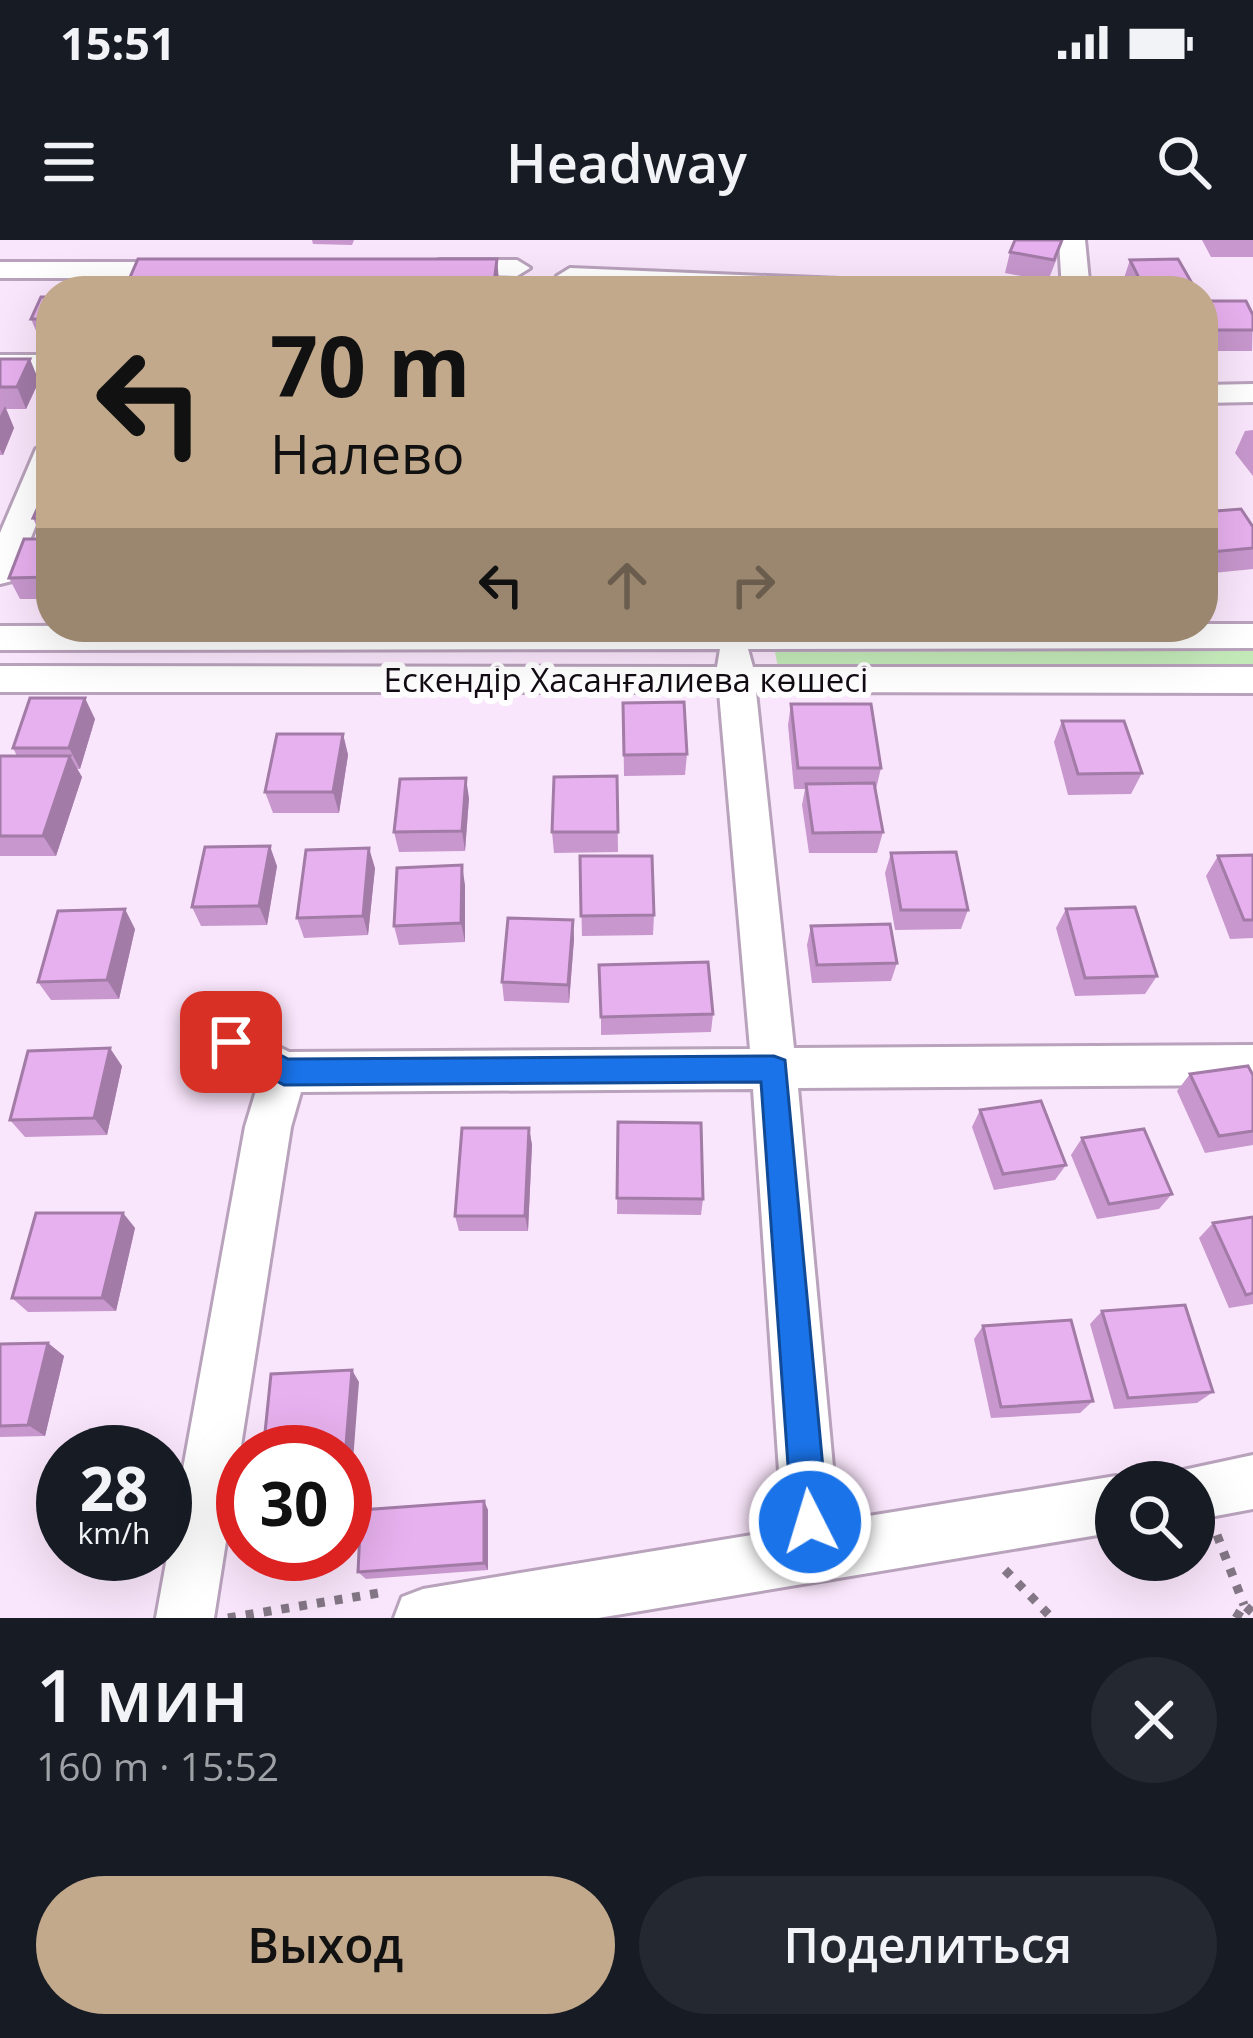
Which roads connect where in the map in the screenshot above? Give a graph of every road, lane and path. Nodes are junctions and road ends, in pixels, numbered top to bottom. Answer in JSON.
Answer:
{"nodes":[{"id":1,"x":1072,"y":240,"type":"edge"},
{"id":2,"x":421,"y":268,"type":"edge"},
{"id":3,"x":517,"y":268,"type":"dead end"},
{"id":4,"x":0,"y":270,"type":"edge"},
{"id":5,"x":218,"y":270,"type":"edge"},
{"id":6,"x":68,"y":276,"type":"edge"},
{"id":7,"x":167,"y":276,"type":"edge"},
{"id":8,"x":1075,"y":276,"type":"edge"},
{"id":9,"x":0,"y":364,"type":"edge"},
{"id":10,"x":36,"y":364,"type":"edge"},
{"id":11,"x":1253,"y":393,"type":"edge"},
{"id":12,"x":1218,"y":394,"type":"edge"},
{"id":13,"x":36,"y":467,"type":"edge"},
{"id":14,"x":0,"y":479,"type":"edge"},
{"id":15,"x":36,"y":486,"type":"edge"},
{"id":16,"x":0,"y":573,"type":"edge"},
{"id":17,"x":1253,"y":636,"type":"edge"},
{"id":18,"x":1218,"y":637,"type":"edge"},
{"id":19,"x":0,"y":638,"type":"edge"},
{"id":20,"x":36,"y":639,"type":"edge"},
{"id":21,"x":147,"y":642,"type":"edge"},
{"id":22,"x":1112,"y":642,"type":"edge"},
{"id":23,"x":735,"y":658,"type":"junction"},
{"id":24,"x":0,"y":679,"type":"edge"},
{"id":25,"x":1253,"y":680,"type":"edge"},
{"id":26,"x":231,"y":1042,"type":"dead end"},
{"id":27,"x":1253,"y":1065,"type":"edge"},
{"id":28,"x":774,"y":1069,"type":"junction"},
{"id":29,"x":284,"y":1072,"type":"junction"},
{"id":30,"x":1253,"y":1482,"type":"edge"},
{"id":31,"x":1095,"y":1507,"type":"edge"},
{"id":32,"x":1215,"y":1507,"type":"edge"},
{"id":33,"x":1215,"y":1533,"type":"edge"},
{"id":34,"x":813,"y":1554,"type":"junction"},
{"id":35,"x":1004,"y":1570,"type":"dead end"},
{"id":36,"x":1249,"y":1609,"type":"edge"},
{"id":37,"x":185,"y":1618,"type":"edge"},
{"id":38,"x":423,"y":1618,"type":"edge"},
{"id":39,"x":1052,"y":1618,"type":"edge"},
{"id":40,"x":1236,"y":1618,"type":"edge"}],
"edges":[{"from":1,"to":8,"type":"street"},
{"from":2,"to":3,"type":"street"},
{"from":4,"to":6,"type":"street"},
{"from":5,"to":7,"type":"street"},
{"from":9,"to":10,"type":"street"},
{"from":11,"to":12,"type":"street"},
{"from":13,"to":14,"type":"street"},
{"from":15,"to":16,"type":"street"},
{"from":17,"to":18,"type":"street","name":"Ескендір Хасанғалиева көшесі"},
{"from":19,"to":20,"type":"street","name":"Ескендір Хасанғалиева көшесі"},
{"from":21,"to":23,"type":"street","name":"Ескендір Хасанғалиева көшесі"},
{"from":22,"to":23,"type":"street","name":"Ескендір Хасанғалиева көшесі"},
{"from":23,"to":24,"type":"street","name":"Ескендір Хасанғалиева көшесі"},
{"from":23,"to":25,"type":"street","name":"Ескендір Хасанғалиева көшесі"},
{"from":23,"to":28,"type":"street"},
{"from":26,"to":29,"type":"street"},
{"from":27,"to":28,"type":"street"},
{"from":28,"to":29,"type":"street"},
{"from":28,"to":34,"type":"street"},
{"from":29,"to":37,"type":"street"},
{"from":30,"to":32,"type":"street"},
{"from":31,"to":34,"type":"street"},
{"from":33,"to":36,"type":"path"},
{"from":34,"to":38,"type":"street"},
{"from":35,"to":39,"type":"path"},
{"from":36,"to":40,"type":"path"}]}
